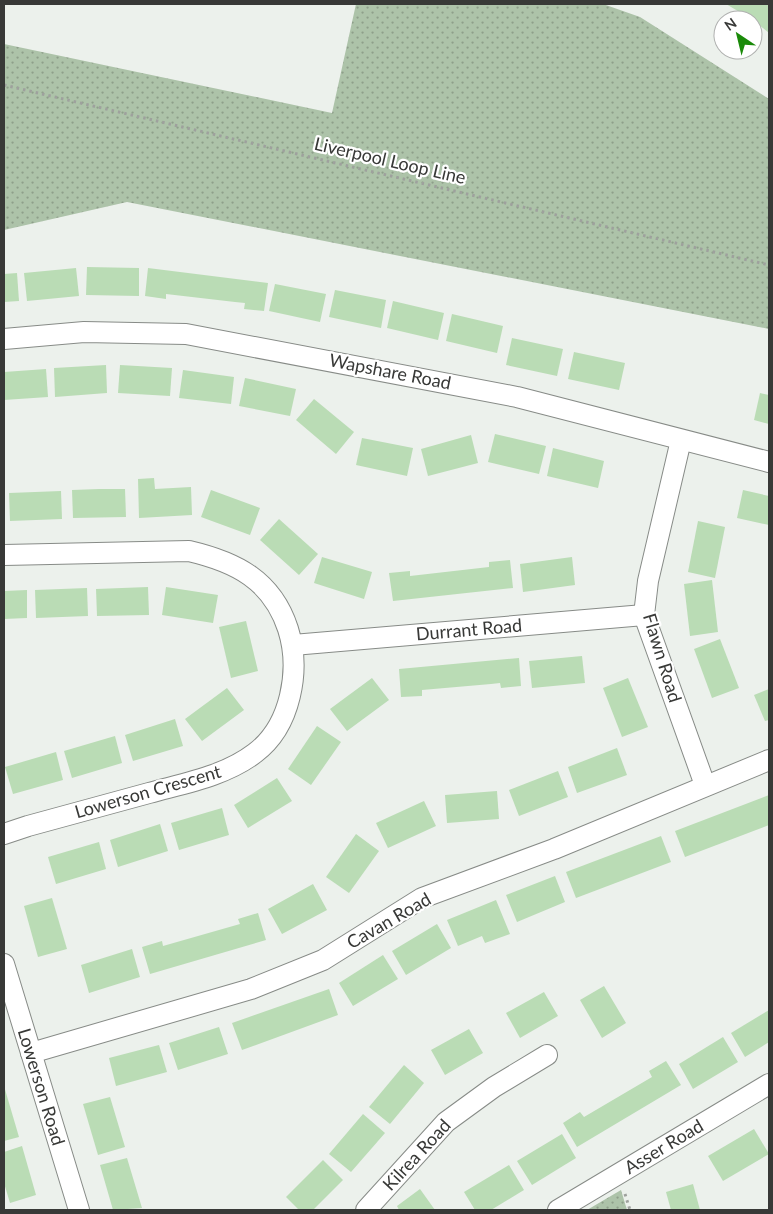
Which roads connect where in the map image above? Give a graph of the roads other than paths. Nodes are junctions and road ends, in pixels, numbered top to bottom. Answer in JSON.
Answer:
{"nodes":[{"id":1,"x":4,"y":339,"type":"edge"},
{"id":2,"x":681,"y":440,"type":"junction"},
{"id":3,"x":769,"y":462,"type":"edge"},
{"id":4,"x":4,"y":556,"type":"edge"},
{"id":5,"x":644,"y":615,"type":"junction"},
{"id":6,"x":293,"y":645,"type":"junction"},
{"id":7,"x":769,"y":760,"type":"edge"},
{"id":8,"x":705,"y":785,"type":"junction"},
{"id":9,"x":4,"y":834,"type":"edge"},
{"id":10,"x":4,"y":964,"type":"edge"},
{"id":11,"x":31,"y":1053,"type":"junction"},
{"id":12,"x":547,"y":1055,"type":"dead end"},
{"id":13,"x":769,"y":1084,"type":"edge"},
{"id":14,"x":79,"y":1210,"type":"edge"},
{"id":15,"x":366,"y":1210,"type":"edge"},
{"id":16,"x":558,"y":1210,"type":"edge"}],
"edges":[{"from":1,"to":2,"type":"street","name":"Wapshare Road"},
{"from":2,"to":3,"type":"street","name":"Wapshare Road"},
{"from":2,"to":5,"type":"street","name":"Flawn Road"},
{"from":4,"to":6,"type":"street","name":"Lowerson Crescent"},
{"from":5,"to":6,"type":"street","name":"Durrant Road"},
{"from":5,"to":8,"type":"street","name":"Flawn Road"},
{"from":6,"to":9,"type":"street","name":"Lowerson Crescent"},
{"from":7,"to":8,"type":"street","name":"Cavan Road"},
{"from":8,"to":11,"type":"street","name":"Cavan Road"},
{"from":10,"to":11,"type":"street","name":"Lowerson Road"},
{"from":11,"to":14,"type":"street","name":"Lowerson Road"},
{"from":12,"to":15,"type":"street","name":"Kilrea Road"},
{"from":13,"to":16,"type":"street","name":"Asser Road"}]}
